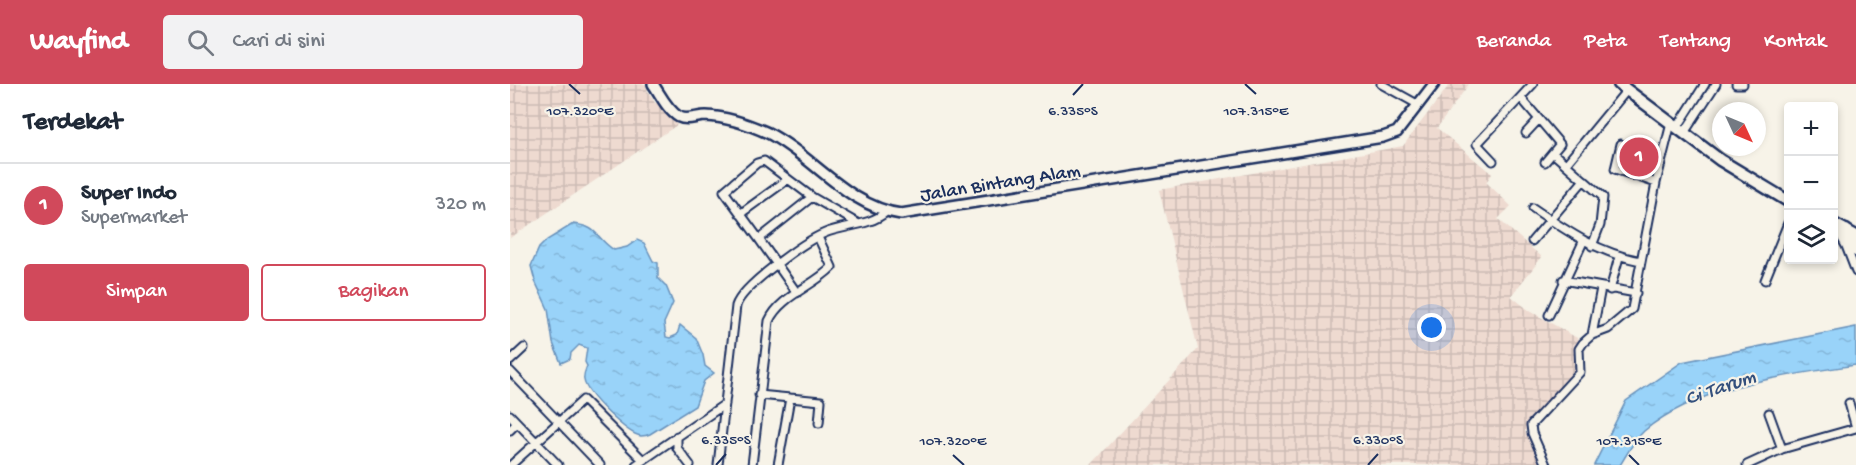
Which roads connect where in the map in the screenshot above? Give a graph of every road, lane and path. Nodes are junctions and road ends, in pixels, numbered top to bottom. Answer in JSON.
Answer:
{"nodes":[{"id":1,"x":653,"y":84,"type":"edge"},
{"id":2,"x":1381,"y":84,"type":"edge"},
{"id":3,"x":1434,"y":84,"type":"edge"},
{"id":4,"x":1533,"y":84,"type":"edge"},
{"id":5,"x":1705,"y":84,"type":"edge"},
{"id":6,"x":1716,"y":84,"type":"edge"},
{"id":7,"x":1736,"y":84,"type":"edge"},
{"id":8,"x":1743,"y":84,"type":"edge"},
{"id":9,"x":1623,"y":87,"type":"edge"},
{"id":10,"x":1521,"y":98,"type":"junction"},
{"id":11,"x":1419,"y":105,"type":"junction"},
{"id":12,"x":1689,"y":110,"type":"junction"},
{"id":13,"x":1696,"y":114,"type":"junction"},
{"id":14,"x":1539,"y":119,"type":"junction"},
{"id":15,"x":1678,"y":128,"type":"junction"},
{"id":16,"x":1526,"y":133,"type":"dead end"},
{"id":17,"x":1620,"y":144,"type":"dead end"},
{"id":18,"x":1554,"y":153,"type":"junction"},
{"id":19,"x":1493,"y":161,"type":"dead end"},
{"id":20,"x":1545,"y":162,"type":"dead end"},
{"id":21,"x":1566,"y":164,"type":"junction"},
{"id":22,"x":787,"y":180,"type":"junction"},
{"id":23,"x":1584,"y":180,"type":"junction"},
{"id":24,"x":1656,"y":183,"type":"junction"},
{"id":25,"x":812,"y":198,"type":"junction"},
{"id":26,"x":1784,"y":199,"type":"edge"},
{"id":27,"x":1533,"y":208,"type":"dead end"},
{"id":28,"x":886,"y":212,"type":"junction"},
{"id":29,"x":740,"y":214,"type":"junction"},
{"id":30,"x":1549,"y":219,"type":"junction"},
{"id":31,"x":857,"y":223,"type":"junction"},
{"id":32,"x":1838,"y":226,"type":"edge"},
{"id":33,"x":1838,"y":231,"type":"edge"},
{"id":34,"x":1784,"y":233,"type":"edge"},
{"id":35,"x":1853,"y":234,"type":"edge"},
{"id":36,"x":818,"y":237,"type":"junction"},
{"id":37,"x":759,"y":239,"type":"junction"},
{"id":38,"x":1532,"y":241,"type":"dead end"},
{"id":39,"x":1583,"y":242,"type":"junction"},
{"id":40,"x":1592,"y":246,"type":"junction"},
{"id":41,"x":1856,"y":251,"type":"edge"},
{"id":42,"x":1619,"y":257,"type":"junction"},
{"id":43,"x":1641,"y":261,"type":"junction"},
{"id":44,"x":778,"y":265,"type":"junction"},
{"id":45,"x":1856,"y":272,"type":"edge"},
{"id":46,"x":1563,"y":280,"type":"junction"},
{"id":47,"x":1765,"y":280,"type":"dead end"},
{"id":48,"x":1601,"y":288,"type":"junction"},
{"id":49,"x":1610,"y":290,"type":"junction"},
{"id":50,"x":796,"y":293,"type":"junction"},
{"id":51,"x":1636,"y":293,"type":"junction"},
{"id":52,"x":1549,"y":315,"type":"dead end"},
{"id":53,"x":1592,"y":335,"type":"junction"},
{"id":54,"x":524,"y":348,"type":"dead end"},
{"id":55,"x":510,"y":361,"type":"edge"},
{"id":56,"x":510,"y":371,"type":"edge"},
{"id":57,"x":759,"y":395,"type":"junction"},
{"id":58,"x":790,"y":398,"type":"junction"},
{"id":59,"x":1848,"y":403,"type":"dead end"},
{"id":60,"x":724,"y":404,"type":"junction"},
{"id":61,"x":1769,"y":413,"type":"dead end"},
{"id":62,"x":510,"y":415,"type":"edge"},
{"id":63,"x":558,"y":421,"type":"junction"},
{"id":64,"x":517,"y":423,"type":"junction"},
{"id":65,"x":819,"y":423,"type":"dead end"},
{"id":66,"x":510,"y":430,"type":"edge"},
{"id":67,"x":677,"y":436,"type":"junction"},
{"id":68,"x":535,"y":442,"type":"junction"},
{"id":69,"x":1782,"y":449,"type":"junction"},
{"id":70,"x":642,"y":459,"type":"junction"},
{"id":71,"x":553,"y":463,"type":"edge"},
{"id":72,"x":685,"y":463,"type":"edge"},
{"id":73,"x":511,"y":465,"type":"edge"},
{"id":74,"x":600,"y":465,"type":"edge"},
{"id":75,"x":636,"y":465,"type":"edge"},
{"id":76,"x":718,"y":465,"type":"edge"},
{"id":77,"x":752,"y":465,"type":"edge"},
{"id":78,"x":778,"y":465,"type":"edge"},
{"id":79,"x":1546,"y":465,"type":"edge"},
{"id":80,"x":1747,"y":465,"type":"edge"}],
"edges":[{"from":1,"to":28,"type":"street"},
{"from":2,"to":11,"type":"street"},
{"from":3,"to":11,"type":"street","name":"Jalan Bintang Alam"},
{"from":4,"to":10,"type":"street"},
{"from":5,"to":12,"type":"street"},
{"from":6,"to":13,"type":"street"},
{"from":7,"to":8,"type":"street"},
{"from":9,"to":15,"type":"main road"},
{"from":9,"to":21,"type":"street"},
{"from":10,"to":14,"type":"street"},
{"from":10,"to":19,"type":"street"},
{"from":11,"to":28,"type":"street","name":"Jalan Bintang Alam"},
{"from":12,"to":13,"type":"street"},
{"from":12,"to":15,"type":"street"},
{"from":13,"to":15,"type":"street"},
{"from":14,"to":16,"type":"street"},
{"from":14,"to":18,"type":"street"},
{"from":15,"to":24,"type":"street"},
{"from":15,"to":26,"type":"main road"},
{"from":17,"to":24,"type":"street"},
{"from":18,"to":20,"type":"street"},
{"from":18,"to":21,"type":"street"},
{"from":21,"to":23,"type":"street"},
{"from":22,"to":25,"type":"street"},
{"from":22,"to":29,"type":"street"},
{"from":22,"to":29,"type":"street"},
{"from":23,"to":30,"type":"street"},
{"from":23,"to":40,"type":"street"},
{"from":24,"to":43,"type":"street"},
{"from":25,"to":31,"type":"street"},
{"from":25,"to":37,"type":"street"},
{"from":27,"to":30,"type":"street"},
{"from":28,"to":31,"type":"street","name":"Jalan Bintang Alam"},
{"from":29,"to":37,"type":"street"},
{"from":30,"to":38,"type":"street"},
{"from":30,"to":39,"type":"street"},
{"from":31,"to":36,"type":"street","name":"Jalan Bintang Alam"},
{"from":32,"to":35,"type":"main road"},
{"from":33,"to":45,"type":"street"},
{"from":34,"to":47,"type":"street"},
{"from":35,"to":41,"type":"main road"},
{"from":36,"to":44,"type":"street","name":"Jalan Bintang Alam"},
{"from":36,"to":50,"type":"street"},
{"from":37,"to":44,"type":"street"},
{"from":39,"to":40,"type":"street"},
{"from":39,"to":46,"type":"street"},
{"from":40,"to":42,"type":"street"},
{"from":42,"to":43,"type":"street"},
{"from":42,"to":49,"type":"street"},
{"from":43,"to":51,"type":"street"},
{"from":44,"to":50,"type":"street"},
{"from":44,"to":60,"type":"street","name":"Jalan Bintang Alam"},
{"from":46,"to":48,"type":"street"},
{"from":46,"to":52,"type":"street"},
{"from":48,"to":49,"type":"street"},
{"from":48,"to":53,"type":"street"},
{"from":49,"to":51,"type":"street"},
{"from":50,"to":57,"type":"street"},
{"from":51,"to":53,"type":"street"},
{"from":53,"to":79,"type":"street"},
{"from":54,"to":55,"type":"street"},
{"from":56,"to":63,"type":"street"},
{"from":57,"to":58,"type":"street"},
{"from":57,"to":77,"type":"street"},
{"from":58,"to":65,"type":"street"},
{"from":58,"to":78,"type":"street"},
{"from":59,"to":69,"type":"street"},
{"from":60,"to":67,"type":"street"},
{"from":60,"to":76,"type":"street","name":"Jalan Bintang Alam"},
{"from":61,"to":69,"type":"street"},
{"from":62,"to":64,"type":"street"},
{"from":63,"to":68,"type":"street"},
{"from":63,"to":70,"type":"street"},
{"from":63,"to":74,"type":"street"},
{"from":64,"to":66,"type":"street"},
{"from":64,"to":68,"type":"street"},
{"from":67,"to":70,"type":"street"},
{"from":67,"to":72,"type":"street"},
{"from":68,"to":71,"type":"street"},
{"from":68,"to":73,"type":"street"},
{"from":69,"to":80,"type":"street"},
{"from":70,"to":75,"type":"street"}]}
